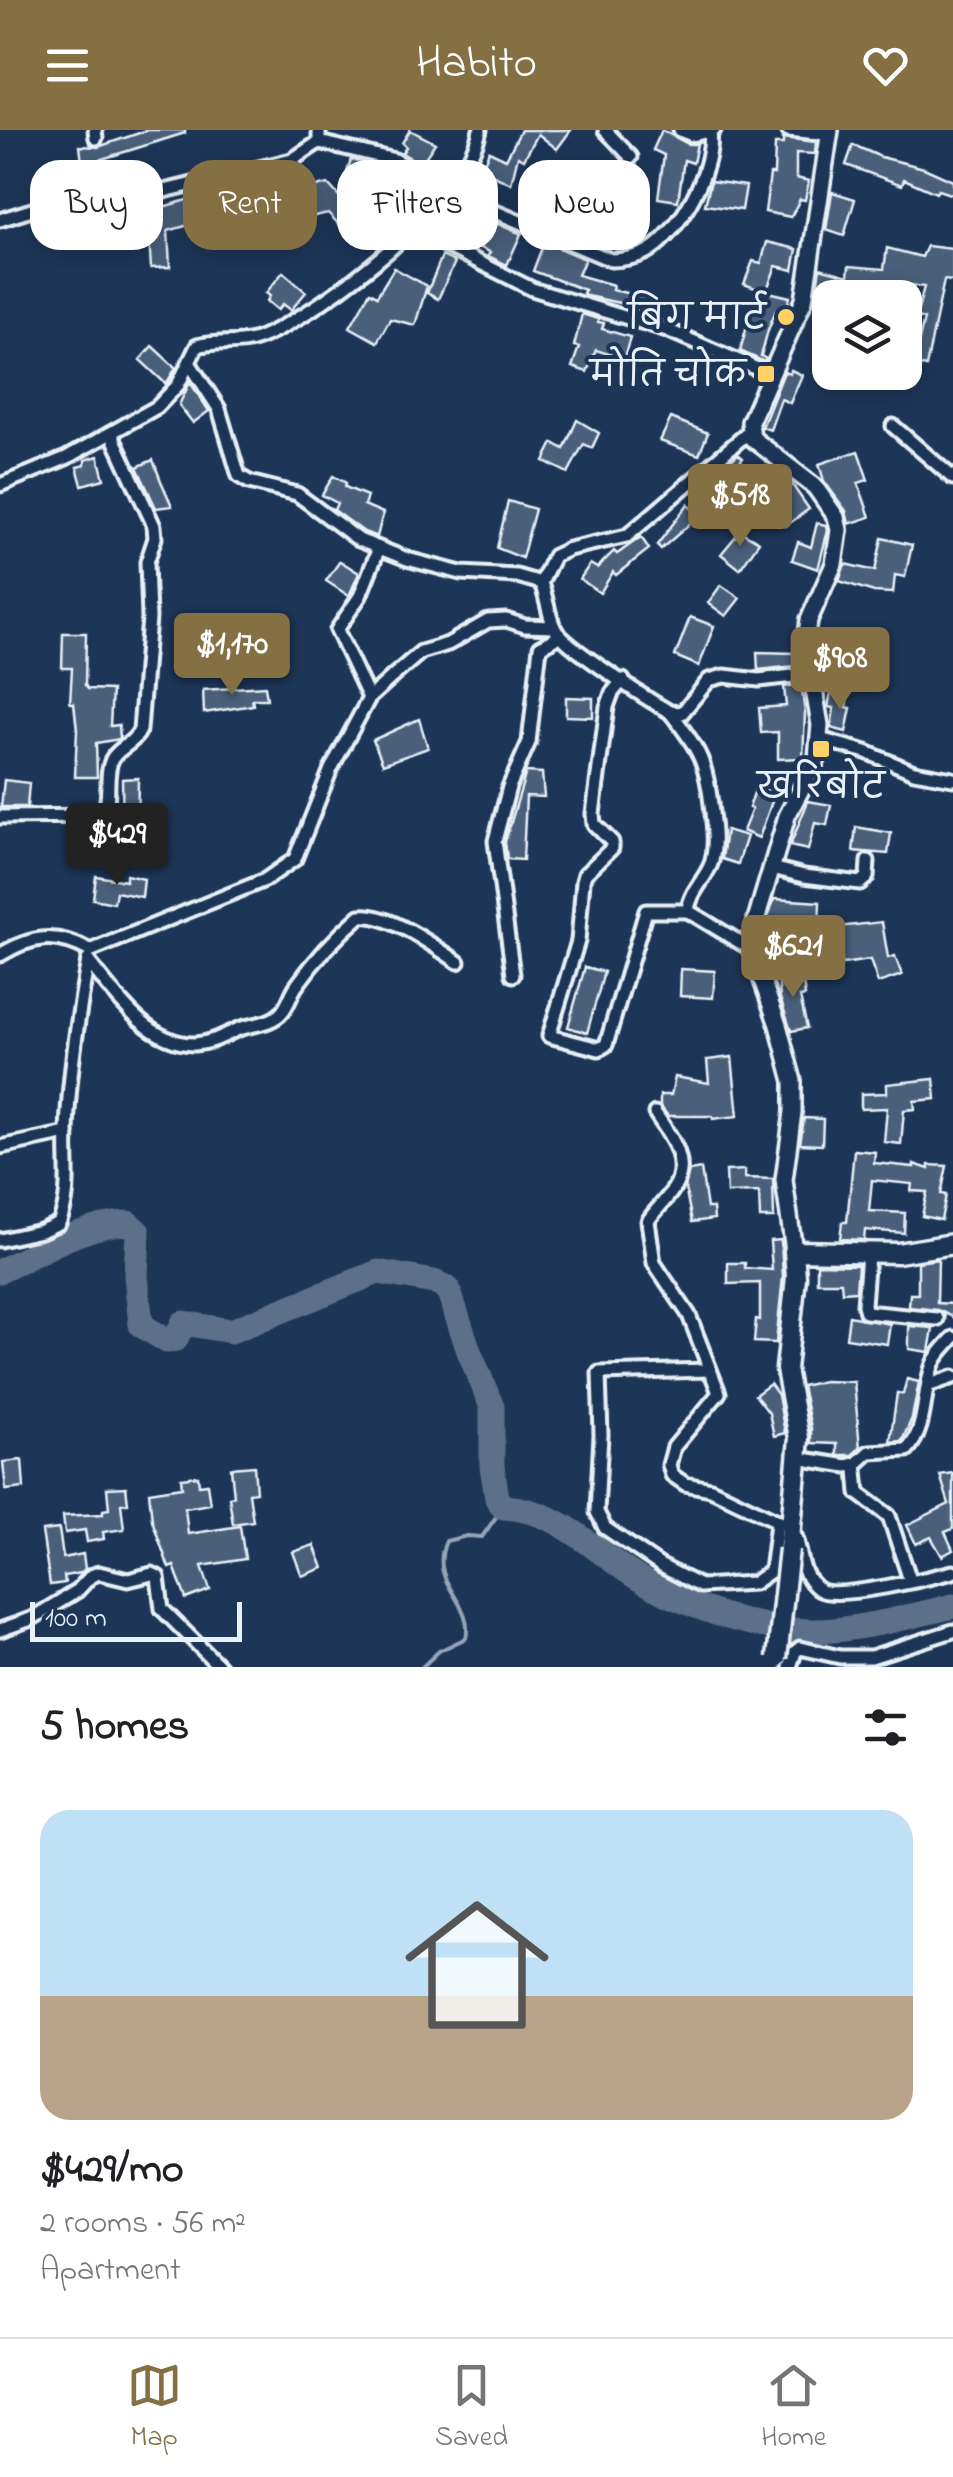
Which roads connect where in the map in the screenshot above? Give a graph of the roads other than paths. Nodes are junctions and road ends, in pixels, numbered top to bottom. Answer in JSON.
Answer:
{"nodes":[{"id":1,"x":480,"y":130,"type":"edge"},
{"id":2,"x":605,"y":130,"type":"edge"},
{"id":3,"x":680,"y":130,"type":"edge"},
{"id":4,"x":788,"y":130,"type":"edge"},
{"id":5,"x":712,"y":131,"type":"edge"},
{"id":6,"x":830,"y":132,"type":"edge"},
{"id":7,"x":319,"y":136,"type":"edge"},
{"id":8,"x":631,"y":157,"type":"dead end"},
{"id":9,"x":395,"y":160,"type":"edge"},
{"id":10,"x":469,"y":160,"type":"edge"},
{"id":11,"x":498,"y":213,"type":"edge"},
{"id":12,"x":0,"y":220,"type":"edge"},
{"id":13,"x":386,"y":250,"type":"edge"},
{"id":14,"x":455,"y":250,"type":"edge"},
{"id":15,"x":190,"y":364,"type":"junction"},
{"id":16,"x":768,"y":374,"type":"junction"},
{"id":17,"x":893,"y":426,"type":"dead end"},
{"id":18,"x":750,"y":431,"type":"junction"},
{"id":19,"x":112,"y":433,"type":"junction"},
{"id":20,"x":953,"y":478,"type":"edge"},
{"id":21,"x":0,"y":485,"type":"edge"},
{"id":22,"x":379,"y":548,"type":"junction"},
{"id":23,"x":541,"y":583,"type":"junction"},
{"id":24,"x":557,"y":632,"type":"junction"},
{"id":25,"x":810,"y":674,"type":"junction"},
{"id":26,"x":622,"y":680,"type":"junction"},
{"id":27,"x":369,"y":698,"type":"junction"},
{"id":28,"x":670,"y":712,"type":"junction"},
{"id":29,"x":820,"y":739,"type":"junction"},
{"id":30,"x":953,"y":779,"type":"edge"},
{"id":31,"x":0,"y":818,"type":"edge"},
{"id":32,"x":868,"y":861,"type":"dead end"},
{"id":33,"x":772,"y":868,"type":"junction"},
{"id":34,"x":688,"y":911,"type":"junction"},
{"id":35,"x":751,"y":949,"type":"junction"},
{"id":36,"x":0,"y":955,"type":"edge"},
{"id":37,"x":89,"y":956,"type":"junction"},
{"id":38,"x":458,"y":962,"type":"dead end"},
{"id":39,"x":513,"y":975,"type":"dead end"},
{"id":40,"x":655,"y":1113,"type":"dead end"},
{"id":41,"x":67,"y":1132,"type":"junction"},
{"id":42,"x":0,"y":1147,"type":"edge"},
{"id":43,"x":0,"y":1240,"type":"edge"},
{"id":44,"x":953,"y":1244,"type":"edge"},
{"id":45,"x":794,"y":1251,"type":"junction"},
{"id":46,"x":868,"y":1254,"type":"junction"},
{"id":47,"x":937,"y":1319,"type":"dead end"},
{"id":48,"x":953,"y":1338,"type":"edge"},
{"id":49,"x":710,"y":1370,"type":"junction"},
{"id":50,"x":953,"y":1376,"type":"edge"},
{"id":51,"x":930,"y":1385,"type":"junction"},
{"id":52,"x":797,"y":1458,"type":"junction"},
{"id":53,"x":856,"y":1470,"type":"dead end"},
{"id":54,"x":783,"y":1525,"type":"junction"},
{"id":55,"x":771,"y":1570,"type":"junction"},
{"id":56,"x":953,"y":1572,"type":"edge"},
{"id":57,"x":806,"y":1576,"type":"junction"},
{"id":58,"x":909,"y":1577,"type":"dead end"},
{"id":59,"x":0,"y":1630,"type":"edge"},
{"id":60,"x":953,"y":1631,"type":"edge"},
{"id":61,"x":781,"y":1664,"type":"edge"},
{"id":62,"x":220,"y":1667,"type":"edge"}],
"edges":[{"from":1,"to":10,"type":"street"},
{"from":2,"to":8,"type":"street"},
{"from":3,"to":5,"type":"street"},
{"from":4,"to":6,"type":"street"},
{"from":5,"to":11,"type":"street"},
{"from":6,"to":16,"type":"street"},
{"from":7,"to":9,"type":"street"},
{"from":7,"to":12,"type":"street"},
{"from":13,"to":15,"type":"street"},
{"from":14,"to":16,"type":"street"},
{"from":15,"to":19,"type":"street"},
{"from":15,"to":22,"type":"street"},
{"from":16,"to":18,"type":"street"},
{"from":17,"to":20,"type":"street"},
{"from":18,"to":23,"type":"street"},
{"from":18,"to":25,"type":"street"},
{"from":19,"to":21,"type":"street"},
{"from":19,"to":31,"type":"street"},
{"from":22,"to":23,"type":"street"},
{"from":22,"to":27,"type":"street"},
{"from":23,"to":24,"type":"street"},
{"from":24,"to":26,"type":"street"},
{"from":24,"to":27,"type":"street"},
{"from":24,"to":39,"type":"street"},
{"from":25,"to":28,"type":"street"},
{"from":25,"to":29,"type":"street"},
{"from":26,"to":28,"type":"street"},
{"from":26,"to":34,"type":"street"},
{"from":27,"to":37,"type":"street"},
{"from":28,"to":34,"type":"street"},
{"from":29,"to":30,"type":"street"},
{"from":29,"to":33,"type":"street"},
{"from":32,"to":33,"type":"street"},
{"from":33,"to":35,"type":"street"},
{"from":34,"to":35,"type":"street"},
{"from":35,"to":45,"type":"street"},
{"from":36,"to":37,"type":"street"},
{"from":37,"to":38,"type":"street"},
{"from":37,"to":41,"type":"street"},
{"from":40,"to":49,"type":"street"},
{"from":41,"to":42,"type":"street"},
{"from":41,"to":43,"type":"street"},
{"from":44,"to":46,"type":"main road"},
{"from":45,"to":46,"type":"main road"},
{"from":45,"to":52,"type":"main road"},
{"from":46,"to":47,"type":"street"},
{"from":48,"to":51,"type":"street"},
{"from":49,"to":54,"type":"street"},
{"from":49,"to":55,"type":"street"},
{"from":50,"to":51,"type":"street"},
{"from":51,"to":52,"type":"street"},
{"from":52,"to":54,"type":"main road"},
{"from":53,"to":58,"type":"street"},
{"from":54,"to":55,"type":"street"},
{"from":54,"to":57,"type":"street"},
{"from":54,"to":61,"type":"main road","bridge":true},
{"from":55,"to":57,"type":"street"},
{"from":56,"to":57,"type":"street"},
{"from":59,"to":62,"type":"street"},
{"from":60,"to":61,"type":"street"}]}
